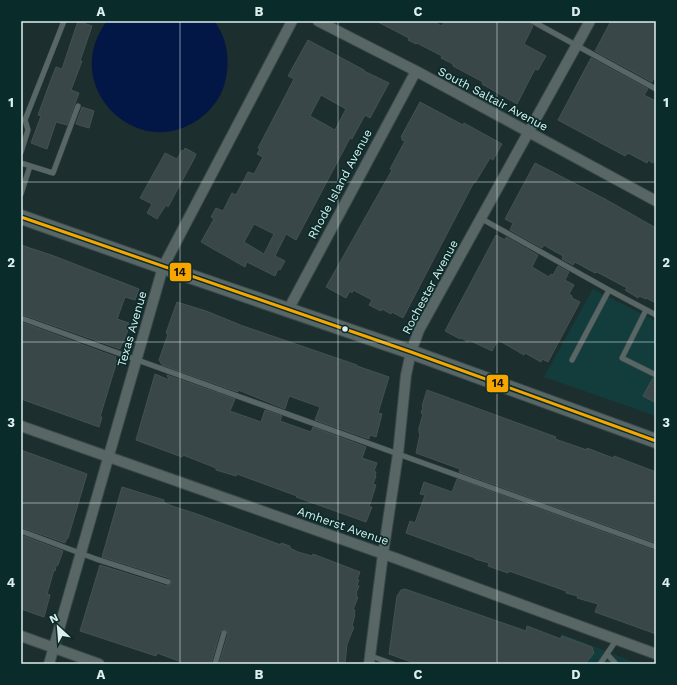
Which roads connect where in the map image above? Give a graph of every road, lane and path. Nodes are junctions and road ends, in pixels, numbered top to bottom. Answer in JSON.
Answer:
{"nodes":[{"id":1,"x":64,"y":21,"type":"edge"},
{"id":2,"x":292,"y":21,"type":"edge"},
{"id":3,"x":318,"y":21,"type":"edge"},
{"id":4,"x":532,"y":21,"type":"edge"},
{"id":5,"x":590,"y":21,"type":"edge"},
{"id":6,"x":577,"y":46,"type":"junction"},
{"id":7,"x":416,"y":71,"type":"junction"},
{"id":8,"x":656,"y":89,"type":"edge"},
{"id":9,"x":78,"y":106,"type":"dead end"},
{"id":10,"x":529,"y":133,"type":"junction"},
{"id":11,"x":21,"y":152,"type":"edge"},
{"id":12,"x":21,"y":163,"type":"edge"},
{"id":13,"x":30,"y":166,"type":"junction"},
{"id":14,"x":24,"y":175,"type":"edge"},
{"id":15,"x":21,"y":194,"type":"edge"},
{"id":16,"x":656,"y":201,"type":"edge"},
{"id":17,"x":21,"y":217,"type":"edge"},
{"id":18,"x":482,"y":219,"type":"junction"},
{"id":19,"x":163,"y":267,"type":"junction"},
{"id":20,"x":609,"y":290,"type":"junction"},
{"id":21,"x":288,"y":310,"type":"junction"},
{"id":22,"x":646,"y":310,"type":"junction"},
{"id":23,"x":656,"y":315,"type":"edge"},
{"id":24,"x":21,"y":318,"type":"edge"},
{"id":25,"x":411,"y":352,"type":"junction"},
{"id":26,"x":137,"y":360,"type":"junction"},
{"id":27,"x":572,"y":360,"type":"dead end"},
{"id":28,"x":656,"y":375,"type":"edge"},
{"id":29,"x":21,"y":426,"type":"edge"},
{"id":30,"x":656,"y":441,"type":"edge"},
{"id":31,"x":398,"y":454,"type":"junction"},
{"id":32,"x":108,"y":458,"type":"junction"},
{"id":33,"x":21,"y":531,"type":"edge"},
{"id":34,"x":656,"y":547,"type":"edge"},
{"id":35,"x":82,"y":554,"type":"junction"},
{"id":36,"x":383,"y":554,"type":"junction"},
{"id":37,"x":168,"y":582,"type":"dead end"},
{"id":38,"x":224,"y":633,"type":"dead end"},
{"id":39,"x":21,"y":636,"type":"edge"},
{"id":40,"x":618,"y":639,"type":"junction"},
{"id":41,"x":54,"y":648,"type":"junction"},
{"id":42,"x":607,"y":654,"type":"junction"},
{"id":43,"x":656,"y":654,"type":"edge"},
{"id":44,"x":370,"y":660,"type":"edge"},
{"id":45,"x":49,"y":664,"type":"edge"},
{"id":46,"x":99,"y":664,"type":"edge"},
{"id":47,"x":215,"y":664,"type":"edge"},
{"id":48,"x":392,"y":664,"type":"edge"},
{"id":49,"x":600,"y":664,"type":"edge"},
{"id":50,"x":616,"y":664,"type":"edge"}],
"edges":[{"from":1,"to":11,"type":"lane"},
{"from":2,"to":19,"type":"street","name":"Texas Avenue"},
{"from":3,"to":7,"type":"street","name":"South Saltair Avenue"},
{"from":4,"to":6,"type":"lane"},
{"from":5,"to":6,"type":"street","name":"Rochester Avenue"},
{"from":6,"to":8,"type":"lane"},
{"from":6,"to":10,"type":"street","name":"Rochester Avenue"},
{"from":7,"to":10,"type":"street","name":"South Saltair Avenue"},
{"from":7,"to":21,"type":"street","name":"Rhode Island Avenue"},
{"from":9,"to":13,"type":"lane"},
{"from":10,"to":16,"type":"street","name":"South Saltair Avenue"},
{"from":10,"to":18,"type":"street","name":"Rochester Avenue"},
{"from":12,"to":13,"type":"lane"},
{"from":13,"to":14,"type":"lane"},
{"from":14,"to":15,"type":"lane"},
{"from":17,"to":19,"type":"main road"},
{"from":18,"to":20,"type":"lane"},
{"from":18,"to":25,"type":"street","name":"Rochester Avenue"},
{"from":19,"to":21,"type":"main road"},
{"from":19,"to":26,"type":"street","name":"Texas Avenue"},
{"from":20,"to":22,"type":"lane"},
{"from":20,"to":27,"type":"lane"},
{"from":21,"to":25,"type":"main road"},
{"from":22,"to":23,"type":"lane"},
{"from":22,"to":28,"type":"lane"},
{"from":24,"to":26,"type":"lane"},
{"from":25,"to":30,"type":"main road"},
{"from":25,"to":31,"type":"street","name":"Rochester Avenue"},
{"from":26,"to":31,"type":"lane"},
{"from":26,"to":32,"type":"street","name":"Texas Avenue"},
{"from":29,"to":32,"type":"street","name":"Amherst Avenue"},
{"from":31,"to":34,"type":"lane"},
{"from":31,"to":36,"type":"street","name":"Rochester Avenue"},
{"from":32,"to":35,"type":"street","name":"Texas Avenue"},
{"from":32,"to":36,"type":"street","name":"Amherst Avenue"},
{"from":33,"to":35,"type":"lane"},
{"from":35,"to":37,"type":"lane"},
{"from":35,"to":41,"type":"street","name":"Texas Avenue"},
{"from":36,"to":40,"type":"street","name":"Amherst Avenue"},
{"from":36,"to":44,"type":"street","name":"Rochester Avenue"},
{"from":38,"to":47,"type":"lane"},
{"from":39,"to":41,"type":"street"},
{"from":40,"to":42,"type":"lane"},
{"from":40,"to":43,"type":"street","name":"Amherst Avenue"},
{"from":41,"to":45,"type":"street","name":"Texas Avenue"},
{"from":41,"to":46,"type":"street"},
{"from":42,"to":49,"type":"lane"},
{"from":42,"to":50,"type":"lane"},
{"from":44,"to":48,"type":"lane"}]}
